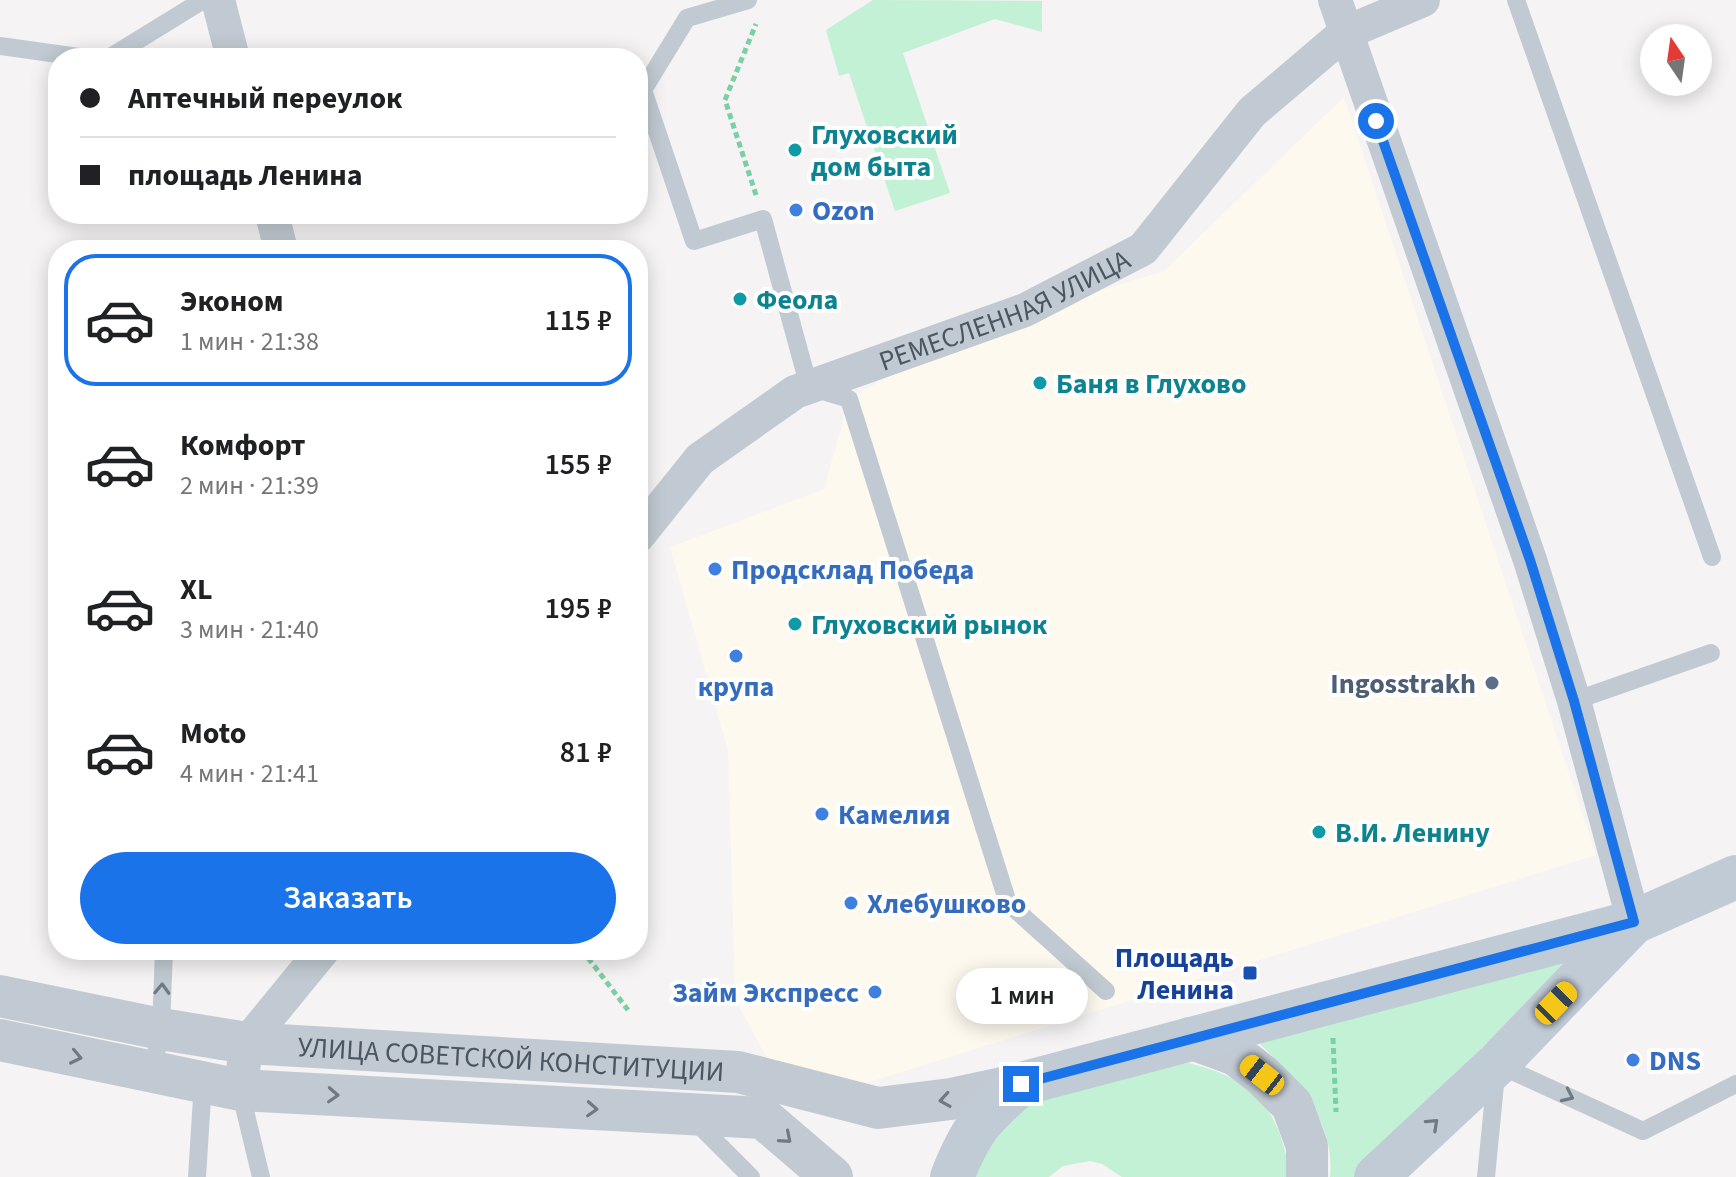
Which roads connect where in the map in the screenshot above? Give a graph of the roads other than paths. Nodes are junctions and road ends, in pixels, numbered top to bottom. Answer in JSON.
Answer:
{"nodes":[{"id":1,"x":203,"y":0,"type":"edge"},
{"id":2,"x":218,"y":0,"type":"edge"},
{"id":3,"x":1335,"y":0,"type":"edge"},
{"id":4,"x":1423,"y":0,"type":"edge"},
{"id":5,"x":1516,"y":0,"type":"edge"},
{"id":6,"x":754,"y":7,"type":"edge"},
{"id":7,"x":1345,"y":33,"type":"junction"},
{"id":8,"x":0,"y":46,"type":"edge"},
{"id":9,"x":125,"y":48,"type":"edge"},
{"id":10,"x":230,"y":48,"type":"edge"},
{"id":11,"x":48,"y":53,"type":"edge"},
{"id":12,"x":648,"y":82,"type":"edge"},
{"id":13,"x":648,"y":105,"type":"edge"},
{"id":14,"x":809,"y":387,"type":"junction"},
{"id":15,"x":648,"y":524,"type":"edge"},
{"id":16,"x":1712,"y":557,"type":"dead end"},
{"id":17,"x":1711,"y":653,"type":"dead end"},
{"id":18,"x":1574,"y":701,"type":"junction"},
{"id":19,"x":1736,"y":877,"type":"edge"},
{"id":20,"x":1634,"y":922,"type":"junction"},
{"id":21,"x":164,"y":960,"type":"edge"},
{"id":22,"x":315,"y":960,"type":"edge"},
{"id":23,"x":1106,"y":991,"type":"dead end"},
{"id":24,"x":0,"y":996,"type":"edge"},
{"id":25,"x":161,"y":1029,"type":"junction"},
{"id":26,"x":1190,"y":1038,"type":"junction"},
{"id":27,"x":0,"y":1040,"type":"edge"},
{"id":28,"x":247,"y":1043,"type":"junction"},
{"id":29,"x":1497,"y":1064,"type":"junction"},
{"id":30,"x":152,"y":1073,"type":"junction"},
{"id":31,"x":1021,"y":1084,"type":"junction"},
{"id":32,"x":222,"y":1086,"type":"junction"},
{"id":33,"x":1732,"y":1090,"type":"edge"},
{"id":34,"x":688,"y":1114,"type":"junction"},
{"id":35,"x":197,"y":1177,"type":"edge"},
{"id":36,"x":261,"y":1177,"type":"edge"},
{"id":37,"x":751,"y":1177,"type":"edge"},
{"id":38,"x":832,"y":1177,"type":"edge"},
{"id":39,"x":952,"y":1177,"type":"edge"},
{"id":40,"x":1307,"y":1177,"type":"edge"},
{"id":41,"x":1376,"y":1177,"type":"edge"},
{"id":42,"x":1486,"y":1177,"type":"edge"}],
"edges":[{"from":1,"to":9,"type":"lane"},
{"from":2,"to":10,"type":"street"},
{"from":3,"to":7,"type":"street"},
{"from":4,"to":7,"type":"street","name":"РЕМЕСЛЕННАЯ УЛИЦА"},
{"from":5,"to":16,"type":"lane"},
{"from":6,"to":12,"type":"lane"},
{"from":7,"to":14,"type":"street","name":"РЕМЕСЛЕННАЯ УЛИЦА"},
{"from":7,"to":18,"type":"street"},
{"from":8,"to":11,"type":"lane"},
{"from":13,"to":14,"type":"lane"},
{"from":14,"to":15,"type":"street","name":"РЕМЕСЛЕННАЯ УЛИЦА"},
{"from":14,"to":23,"type":"lane"},
{"from":17,"to":18,"type":"lane"},
{"from":18,"to":20,"type":"street"},
{"from":19,"to":20,"type":"main road"},
{"from":20,"to":26,"type":"main road"},
{"from":20,"to":29,"type":"main road"},
{"from":25,"to":21,"type":"lane","one_way":true},
{"from":22,"to":28,"type":"street"},
{"from":24,"to":25,"type":"street","name":"УЛИЦА СОВЕТСКОЙ КОНСТИТУЦИИ"},
{"from":25,"to":28,"type":"street","name":"УЛИЦА СОВЕТСКОЙ КОНСТИТУЦИИ"},
{"from":25,"to":30,"type":"lane"},
{"from":26,"to":31,"type":"main road"},
{"from":26,"to":40,"type":"street"},
{"from":27,"to":30,"type":"street","name":"УЛИЦА СОВЕТСКОЙ КОНСТИТУЦИИ","one_way":true},
{"from":31,"to":28,"type":"street","name":"УЛИЦА СОВЕТСКОЙ КОНСТИТУЦИИ","one_way":true},
{"from":28,"to":32,"type":"street"},
{"from":29,"to":33,"type":"lane","one_way":true},
{"from":41,"to":29,"type":"main road","one_way":true},
{"from":29,"to":42,"type":"lane"},
{"from":30,"to":32,"type":"street","name":"УЛИЦА СОВЕТСКОЙ КОНСТИТУЦИИ"},
{"from":31,"to":39,"type":"main road"},
{"from":32,"to":34,"type":"street","name":"УЛИЦА СОВЕТСКОЙ КОНСТИТУЦИИ","one_way":true},
{"from":32,"to":35,"type":"lane"},
{"from":32,"to":36,"type":"lane"},
{"from":34,"to":37,"type":"lane"},
{"from":34,"to":38,"type":"street","name":"УЛИЦА СОВЕТСКОЙ КОНСТИТУЦИИ","one_way":true}]}
